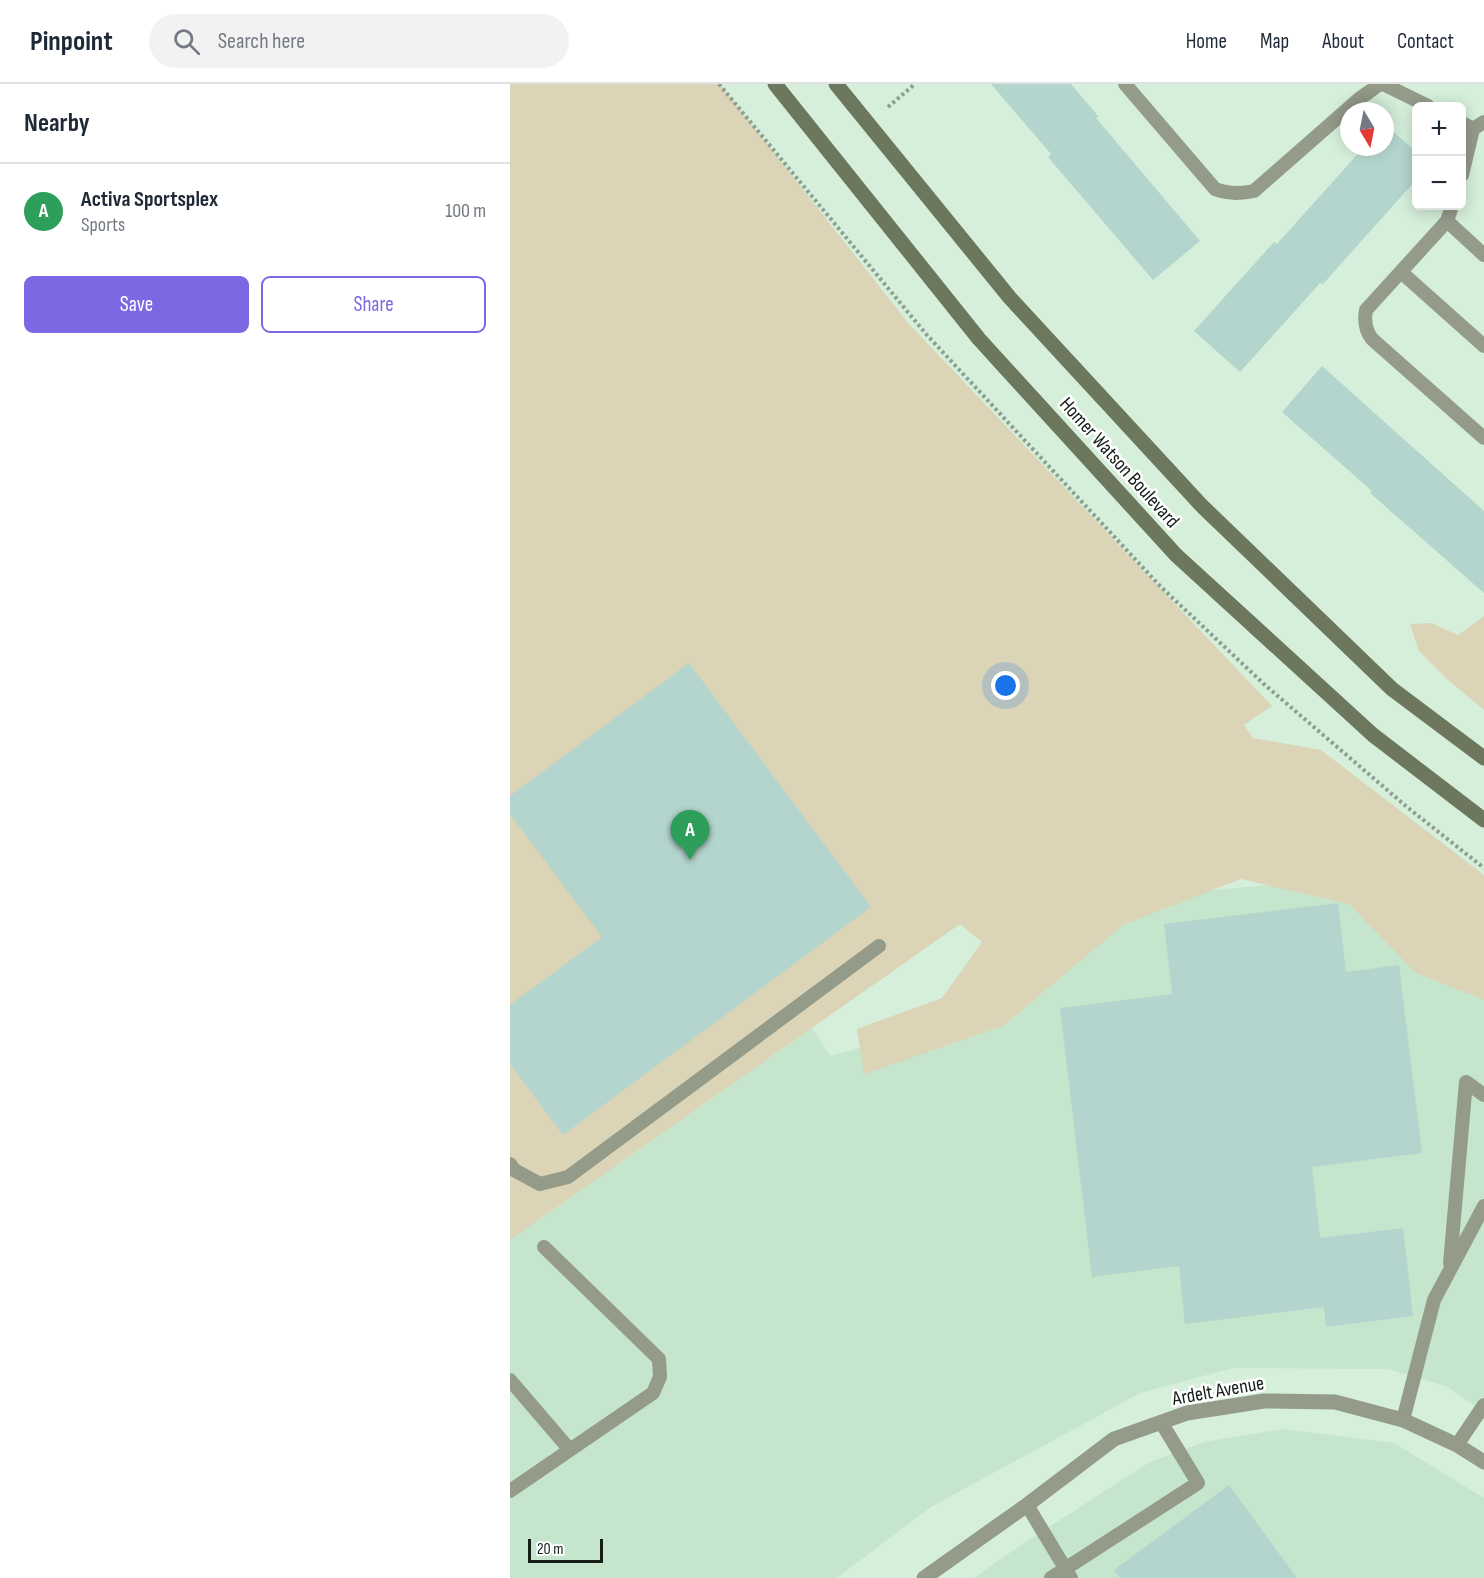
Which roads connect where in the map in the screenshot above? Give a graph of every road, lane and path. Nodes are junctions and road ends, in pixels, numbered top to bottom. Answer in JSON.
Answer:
{"nodes":[{"id":1,"x":719,"y":84,"type":"edge"},
{"id":2,"x":775,"y":84,"type":"edge"},
{"id":3,"x":836,"y":84,"type":"edge"},
{"id":4,"x":915,"y":84,"type":"edge"},
{"id":5,"x":1125,"y":84,"type":"edge"},
{"id":6,"x":1381,"y":84,"type":"edge"},
{"id":7,"x":1419,"y":102,"type":"edge"},
{"id":8,"x":888,"y":107,"type":"dead end"},
{"id":9,"x":1473,"y":124,"type":"edge"},
{"id":10,"x":1465,"y":156,"type":"edge"},
{"id":11,"x":1451,"y":210,"type":"edge"},
{"id":12,"x":1447,"y":221,"type":"junction"},
{"id":13,"x":1484,"y":255,"type":"edge"},
{"id":14,"x":1401,"y":272,"type":"junction"},
{"id":15,"x":1484,"y":346,"type":"edge"},
{"id":16,"x":1484,"y":438,"type":"edge"},
{"id":17,"x":1484,"y":758,"type":"edge"},
{"id":18,"x":1484,"y":820,"type":"edge"},
{"id":19,"x":1484,"y":868,"type":"edge"},
{"id":20,"x":879,"y":946,"type":"dead end"},
{"id":21,"x":1484,"y":1095,"type":"edge"},
{"id":22,"x":510,"y":1164,"type":"edge"},
{"id":23,"x":1484,"y":1206,"type":"edge"},
{"id":24,"x":544,"y":1247,"type":"dead end"},
{"id":25,"x":1449,"y":1271,"type":"junction"},
{"id":26,"x":510,"y":1380,"type":"edge"},
{"id":27,"x":1484,"y":1405,"type":"edge"},
{"id":28,"x":1403,"y":1420,"type":"junction"},
{"id":29,"x":1161,"y":1422,"type":"junction"},
{"id":30,"x":1457,"y":1445,"type":"junction"},
{"id":31,"x":570,"y":1450,"type":"junction"},
{"id":32,"x":1484,"y":1462,"type":"edge"},
{"id":33,"x":510,"y":1491,"type":"edge"},
{"id":34,"x":1027,"y":1505,"type":"junction"},
{"id":35,"x":1068,"y":1573,"type":"edge"},
{"id":36,"x":924,"y":1578,"type":"edge"},
{"id":37,"x":1051,"y":1578,"type":"edge"}],
"edges":[{"from":1,"to":19,"type":"path"},
{"from":2,"to":18,"type":"main road","name":"Homer Watson Boulevard"},
{"from":3,"to":17,"type":"main road","name":"Homer Watson Boulevard"},
{"from":4,"to":8,"type":"path"},
{"from":5,"to":6,"type":"lane"},
{"from":6,"to":7,"type":"lane"},
{"from":9,"to":10,"type":"lane"},
{"from":11,"to":12,"type":"lane"},
{"from":12,"to":13,"type":"lane"},
{"from":12,"to":14,"type":"lane"},
{"from":14,"to":15,"type":"lane"},
{"from":14,"to":16,"type":"lane"},
{"from":20,"to":22,"type":"lane"},
{"from":21,"to":25,"type":"lane"},
{"from":23,"to":25,"type":"lane"},
{"from":24,"to":31,"type":"lane"},
{"from":25,"to":28,"type":"lane"},
{"from":26,"to":31,"type":"lane"},
{"from":27,"to":30,"type":"lane"},
{"from":28,"to":29,"type":"street","name":"Ardelt Avenue"},
{"from":28,"to":30,"type":"street","name":"Ardelt Avenue"},
{"from":29,"to":34,"type":"street","name":"Ardelt Avenue"},
{"from":29,"to":35,"type":"lane"},
{"from":30,"to":32,"type":"street","name":"Ardelt Avenue"},
{"from":31,"to":33,"type":"lane"},
{"from":34,"to":35,"type":"lane"},
{"from":34,"to":36,"type":"street","name":"Ardelt Avenue"},
{"from":35,"to":37,"type":"lane"}]}
